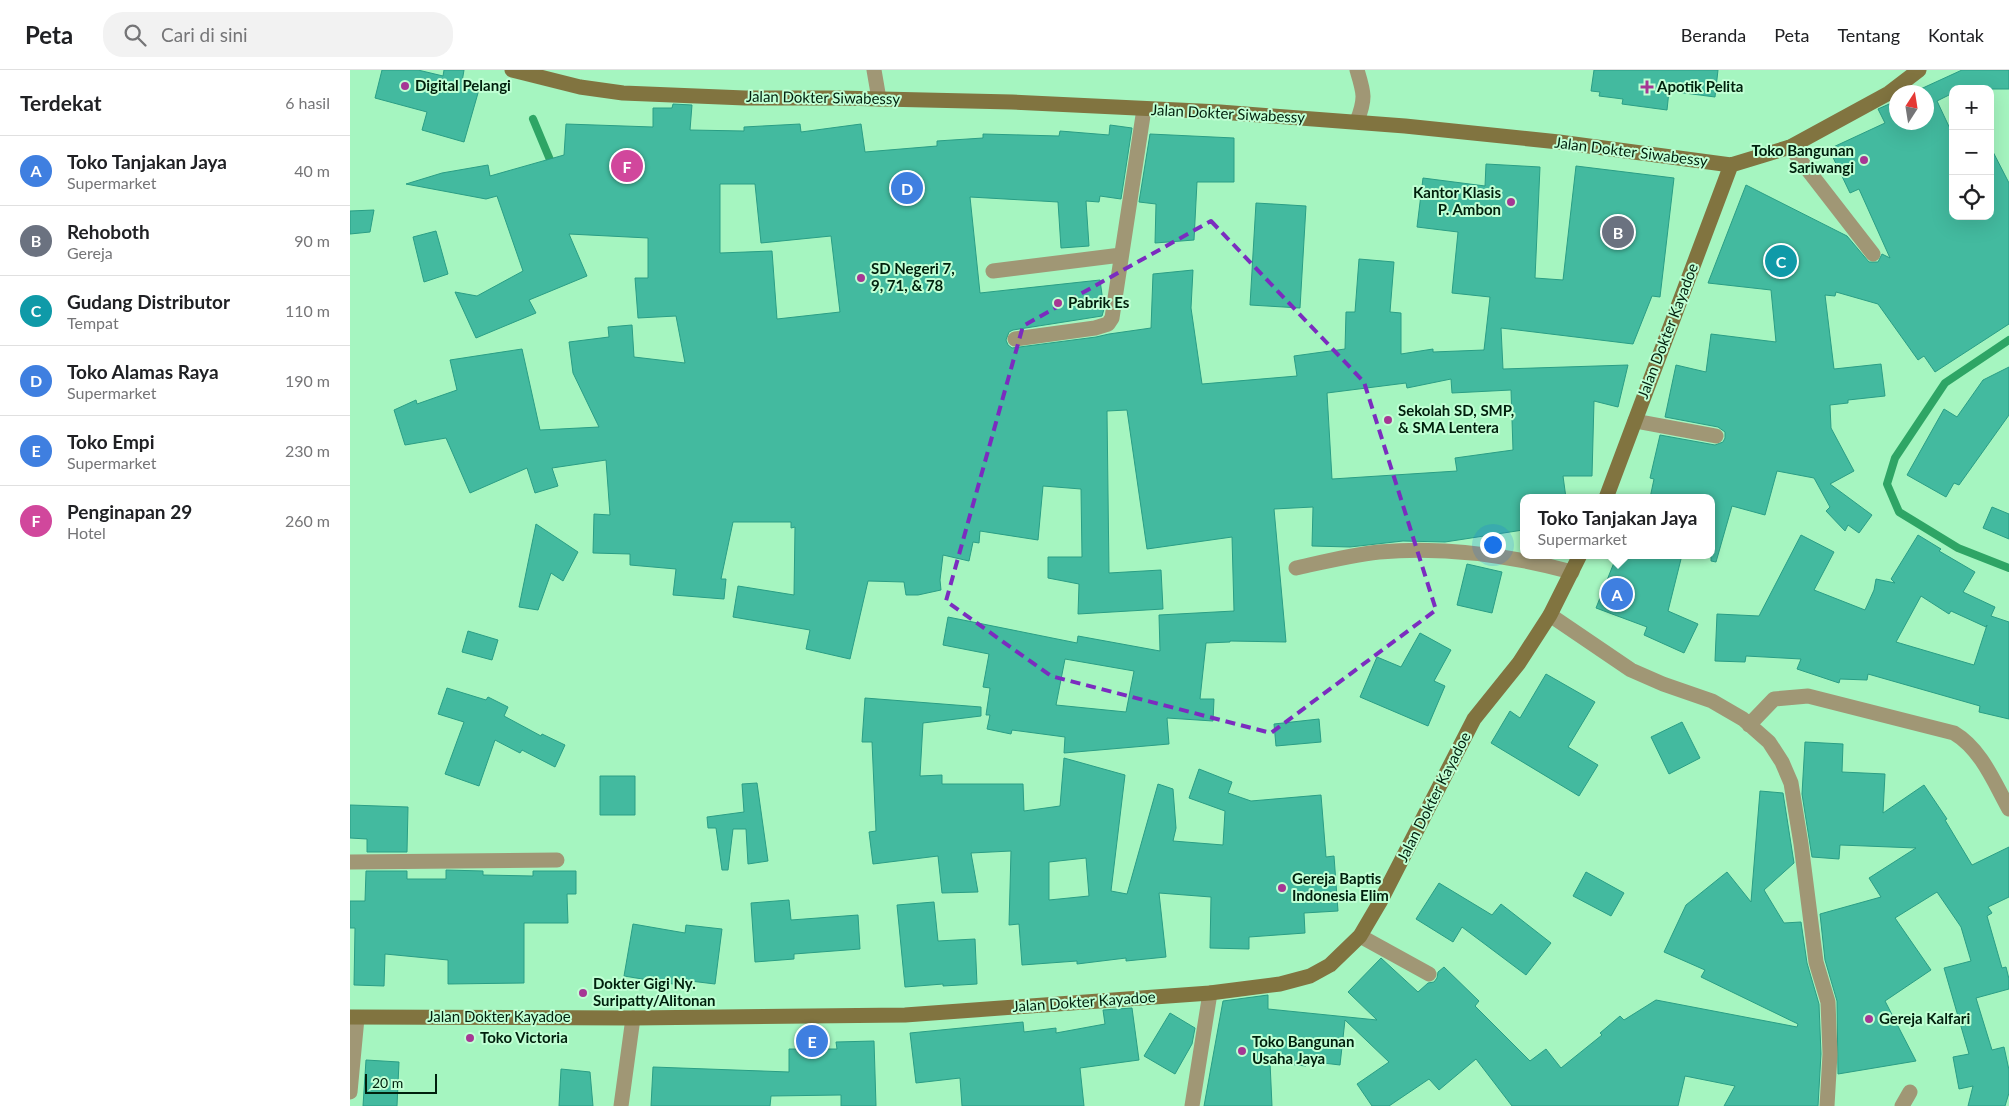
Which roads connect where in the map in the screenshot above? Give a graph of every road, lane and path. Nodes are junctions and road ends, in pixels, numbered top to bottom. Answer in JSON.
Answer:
{"nodes":[{"id":1,"x":512,"y":70,"type":"edge"},
{"id":2,"x":874,"y":70,"type":"edge"},
{"id":3,"x":1356,"y":70,"type":"edge"},
{"id":4,"x":1919,"y":70,"type":"edge"},
{"id":5,"x":879,"y":99,"type":"junction"},
{"id":6,"x":1144,"y":108,"type":"junction"},
{"id":7,"x":1357,"y":122,"type":"junction"},
{"id":8,"x":1790,"y":147,"type":"junction"},
{"id":9,"x":1731,"y":165,"type":"junction"},
{"id":10,"x":1873,"y":254,"type":"dead end"},
{"id":11,"x":1121,"y":255,"type":"junction"},
{"id":12,"x":993,"y":271,"type":"dead end"},
{"id":13,"x":1015,"y":339,"type":"dead end"},
{"id":14,"x":1634,"y":421,"type":"junction"},
{"id":15,"x":1716,"y":436,"type":"dead end"},
{"id":16,"x":1607,"y":494,"type":"edge"},
{"id":17,"x":1578,"y":559,"type":"edge"},
{"id":18,"x":1296,"y":568,"type":"dead end"},
{"id":19,"x":1572,"y":572,"type":"junction"},
{"id":20,"x":1550,"y":616,"type":"junction"},
{"id":21,"x":1749,"y":724,"type":"junction"},
{"id":22,"x":2009,"y":809,"type":"edge"},
{"id":23,"x":558,"y":860,"type":"dead end"},
{"id":24,"x":350,"y":862,"type":"edge"},
{"id":25,"x":1360,"y":936,"type":"junction"},
{"id":26,"x":1429,"y":974,"type":"dead end"},
{"id":27,"x":1210,"y":993,"type":"junction"},
{"id":28,"x":354,"y":1018,"type":"edge"},
{"id":29,"x":633,"y":1018,"type":"junction"},
{"id":30,"x":350,"y":1092,"type":"edge"},
{"id":31,"x":1910,"y":1092,"type":"dead end"},
{"id":32,"x":621,"y":1106,"type":"edge"},
{"id":33,"x":1192,"y":1106,"type":"edge"},
{"id":34,"x":1827,"y":1106,"type":"edge"},
{"id":35,"x":1902,"y":1106,"type":"edge"}],
"edges":[{"from":1,"to":5,"type":"street","name":"Jalan Dokter Siwabessy"},
{"from":2,"to":5,"type":"street"},
{"from":3,"to":7,"type":"street"},
{"from":4,"to":8,"type":"street","name":"Jalan Dokter Siwabessy"},
{"from":5,"to":6,"type":"street","name":"Jalan Dokter Siwabessy"},
{"from":6,"to":7,"type":"street","name":"Jalan Dokter Siwabessy"},
{"from":6,"to":11,"type":"street"},
{"from":7,"to":9,"type":"street","name":"Jalan Dokter Siwabessy"},
{"from":8,"to":9,"type":"street","name":"Jalan Dokter Siwabessy"},
{"from":8,"to":10,"type":"street"},
{"from":9,"to":14,"type":"street","name":"Jalan Dokter Kayadoe"},
{"from":11,"to":12,"type":"street"},
{"from":11,"to":13,"type":"street"},
{"from":14,"to":15,"type":"street"},
{"from":14,"to":16,"type":"street","name":"Jalan Dokter Kayadoe"},
{"from":17,"to":19,"type":"street","name":"Jalan Dokter Kayadoe"},
{"from":18,"to":19,"type":"street"},
{"from":19,"to":20,"type":"street","name":"Jalan Dokter Kayadoe"},
{"from":20,"to":21,"type":"street"},
{"from":20,"to":25,"type":"street","name":"Jalan Dokter Kayadoe"},
{"from":21,"to":22,"type":"street"},
{"from":21,"to":34,"type":"street"},
{"from":23,"to":24,"type":"street"},
{"from":25,"to":26,"type":"street"},
{"from":25,"to":27,"type":"street","name":"Jalan Dokter Kayadoe"},
{"from":27,"to":29,"type":"street","name":"Jalan Dokter Kayadoe"},
{"from":27,"to":33,"type":"street"},
{"from":28,"to":29,"type":"street","name":"Jalan Dokter Kayadoe"},
{"from":28,"to":30,"type":"street"},
{"from":29,"to":32,"type":"street"},
{"from":31,"to":35,"type":"street"}]}
